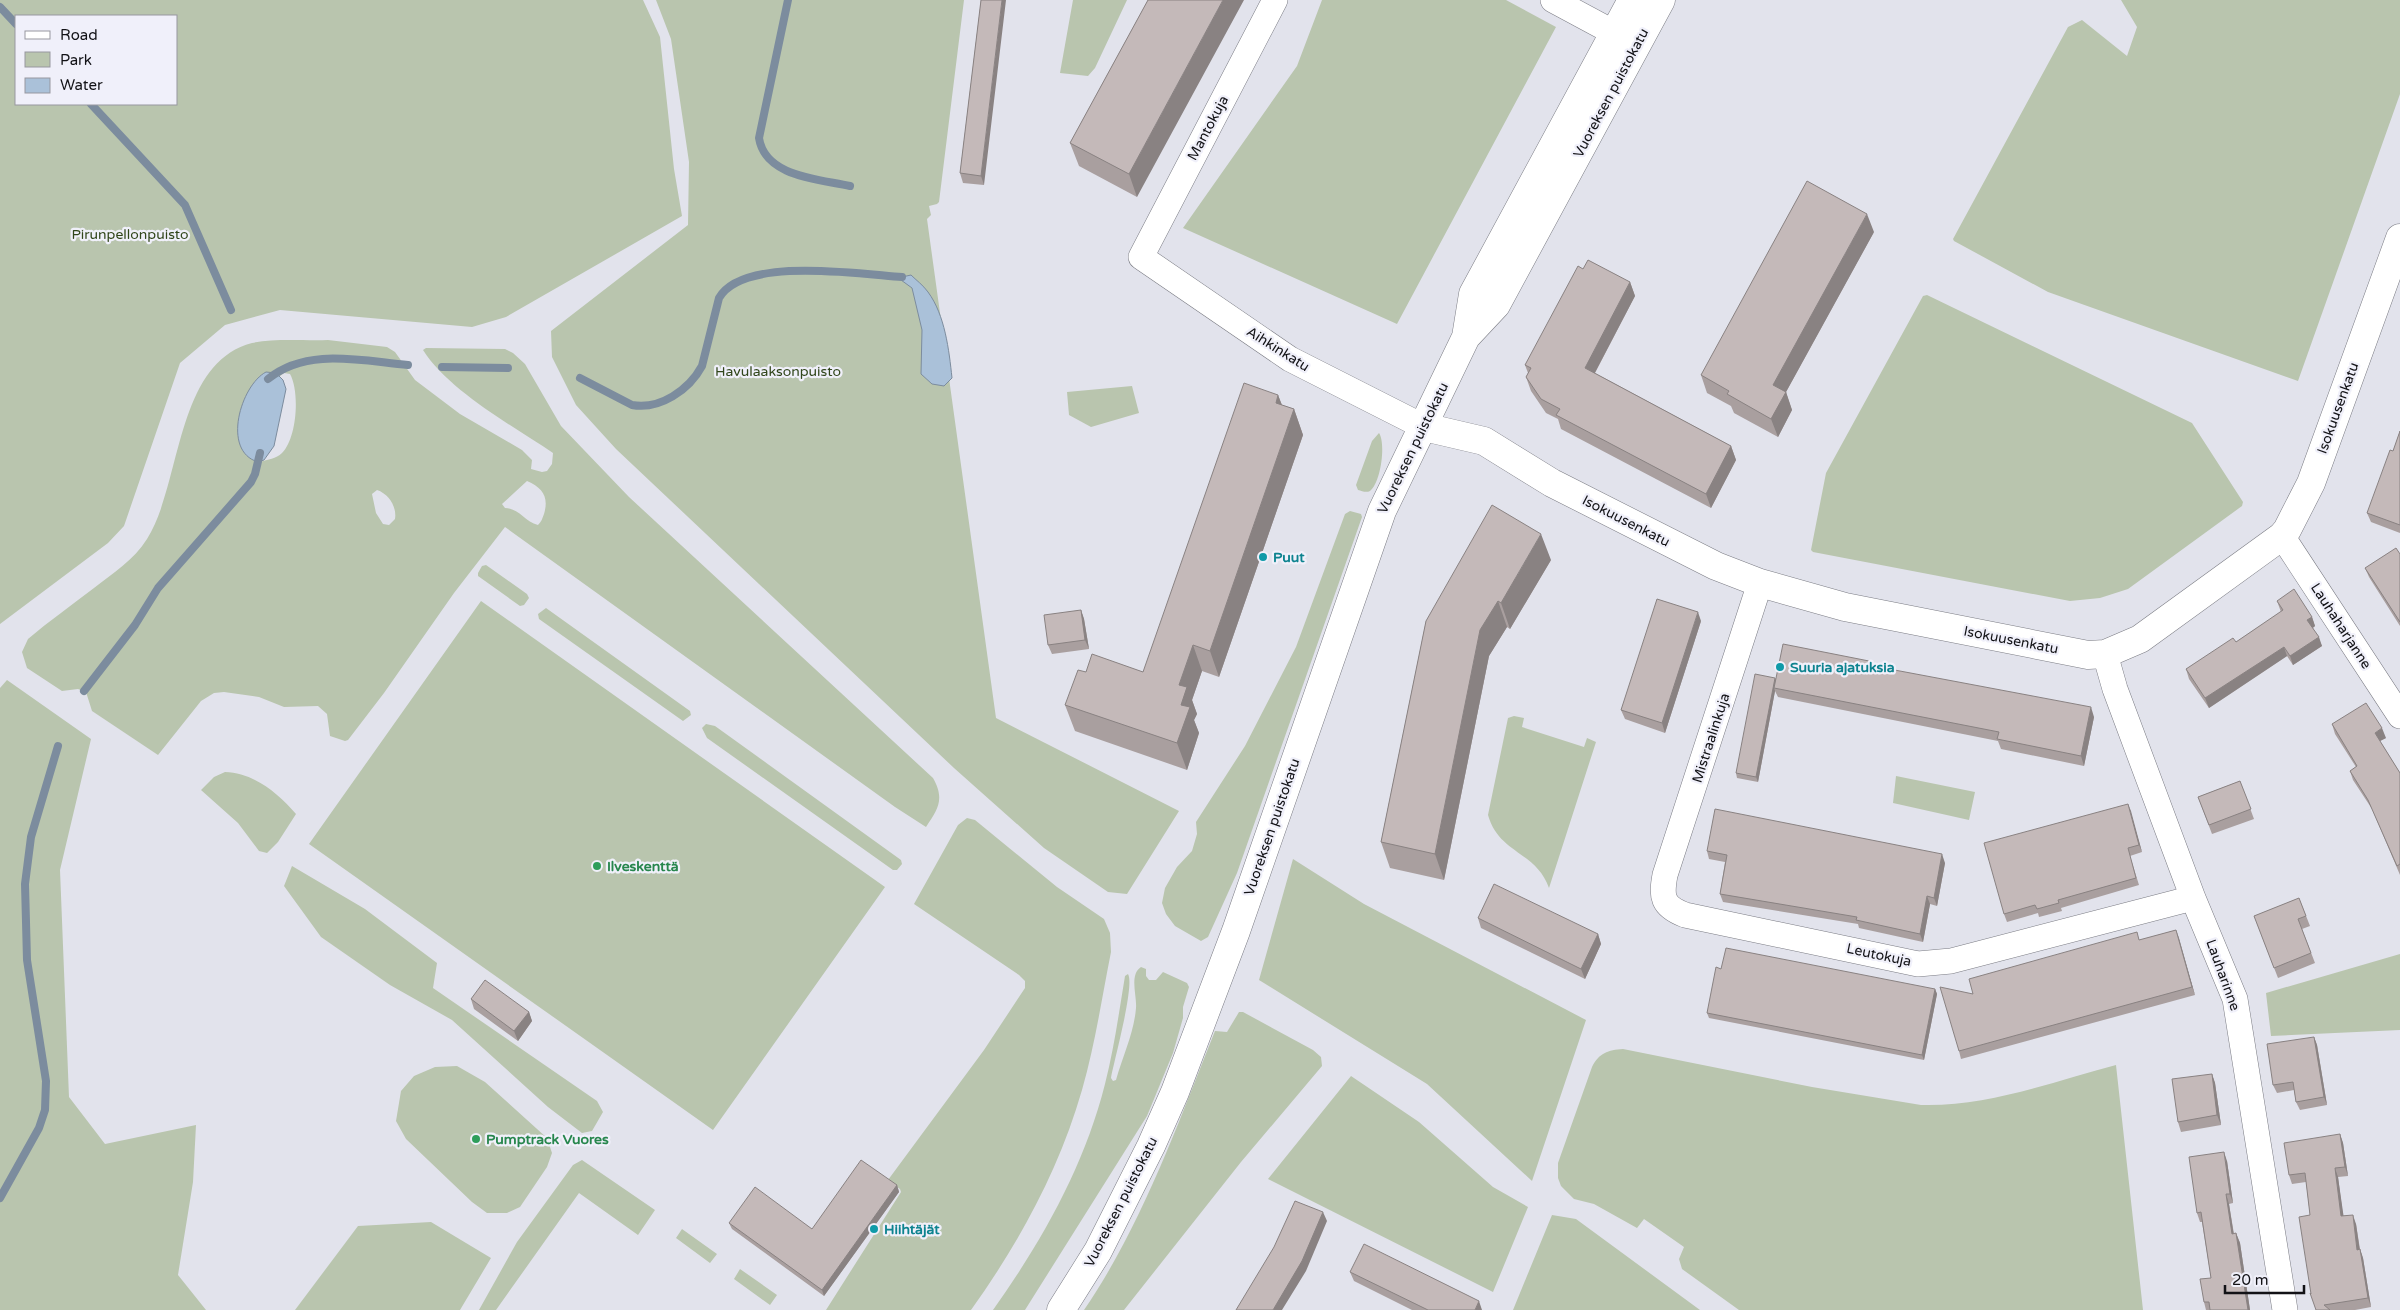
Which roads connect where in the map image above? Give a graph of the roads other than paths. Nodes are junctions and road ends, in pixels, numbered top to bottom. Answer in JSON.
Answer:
{"nodes":[{"id":1,"x":1275,"y":0,"type":"edge"},
{"id":2,"x":1554,"y":0,"type":"edge"},
{"id":3,"x":1632,"y":0,"type":"edge"},
{"id":4,"x":1662,"y":0,"type":"edge"},
{"id":5,"x":1626,"y":40,"type":"junction"},
{"id":6,"x":2400,"y":238,"type":"edge"},
{"id":7,"x":1141,"y":257,"type":"joint"},
{"id":8,"x":1424,"y":427,"type":"junction"},
{"id":9,"x":2282,"y":536,"type":"junction"},
{"id":10,"x":1760,"y":583,"type":"junction"},
{"id":11,"x":2105,"y":654,"type":"junction"},
{"id":12,"x":2400,"y":716,"type":"edge"},
{"id":13,"x":1662,"y":892,"type":"joint"},
{"id":14,"x":2193,"y":898,"type":"junction"},
{"id":15,"x":1061,"y":1310,"type":"edge"},
{"id":16,"x":2285,"y":1310,"type":"edge"}],
"edges":[{"from":1,"to":7,"type":"street","name":"Mantokuja"},
{"from":2,"to":5,"type":"street"},
{"from":3,"to":5,"type":"main road","name":"Vuoreksen puistokatu"},
{"from":4,"to":5,"type":"main road","name":"Vuoreksen puistokatu"},
{"from":5,"to":8,"type":"main road","name":"Vuoreksen puistokatu"},
{"from":6,"to":9,"type":"main road","name":"Isokuusenkatu"},
{"from":7,"to":8,"type":"street","name":"Aihkinkatu"},
{"from":8,"to":10,"type":"main road","name":"Isokuusenkatu"},
{"from":8,"to":15,"type":"main road","name":"Vuoreksen puistokatu"},
{"from":9,"to":11,"type":"main road","name":"Isokuusenkatu"},
{"from":9,"to":12,"type":"street","name":"Lauhaharjanne"},
{"from":10,"to":11,"type":"main road","name":"Isokuusenkatu"},
{"from":10,"to":13,"type":"street","name":"Mistraalinkuja"},
{"from":11,"to":14,"type":"street","name":"Lauharinne"},
{"from":13,"to":14,"type":"street","name":"Leutokuja"},
{"from":14,"to":16,"type":"street","name":"Lauharinne"}]}
